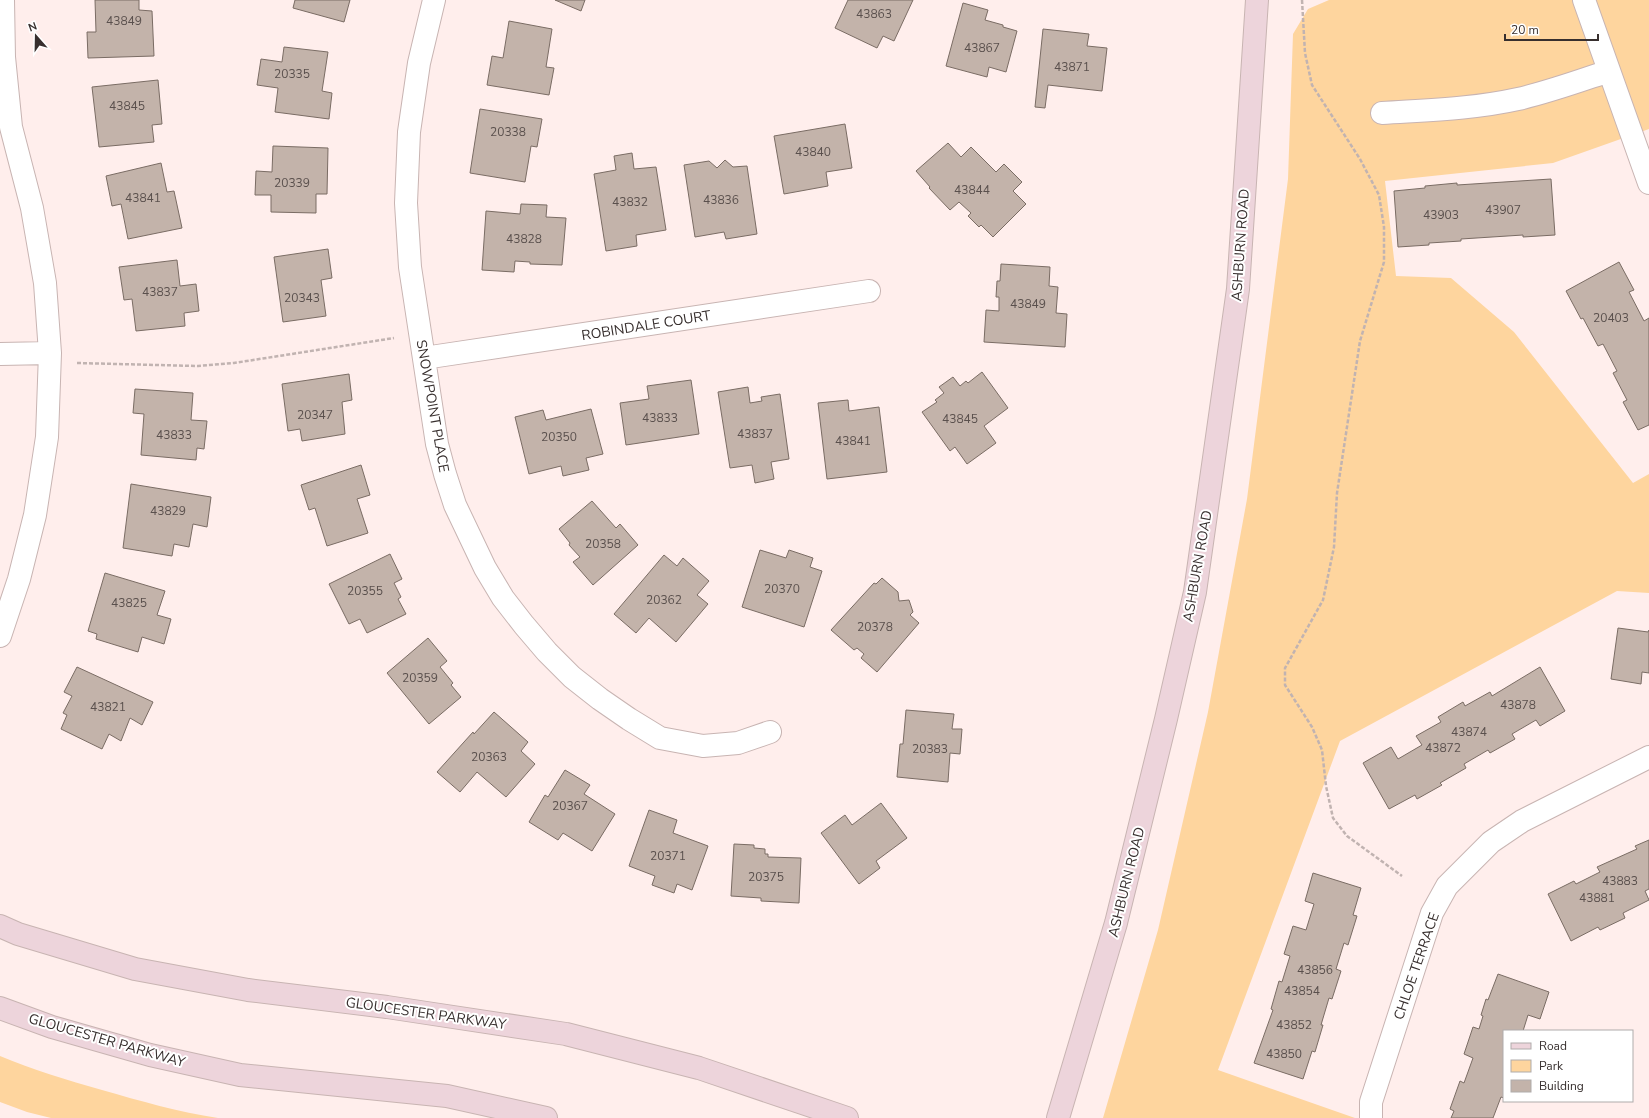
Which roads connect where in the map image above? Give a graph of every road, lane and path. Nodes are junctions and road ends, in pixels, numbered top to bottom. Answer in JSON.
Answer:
{"nodes":[{"id":1,"x":3,"y":0,"type":"edge"},
{"id":2,"x":434,"y":0,"type":"edge"},
{"id":3,"x":1257,"y":0,"type":"edge"},
{"id":4,"x":1302,"y":0,"type":"edge"},
{"id":5,"x":1584,"y":0,"type":"edge"},
{"id":6,"x":1608,"y":71,"type":"junction"},
{"id":7,"x":1382,"y":113,"type":"dead end"},
{"id":8,"x":1649,"y":183,"type":"edge"},
{"id":9,"x":869,"y":291,"type":"dead end"},
{"id":10,"x":420,"y":334,"type":"junction"},
{"id":11,"x":0,"y":354,"type":"edge"},
{"id":12,"x":50,"y":357,"type":"junction"},
{"id":13,"x":424,"y":358,"type":"junction"},
{"id":14,"x":0,"y":636,"type":"edge"},
{"id":15,"x":770,"y":732,"type":"dead end"},
{"id":16,"x":1649,"y":757,"type":"edge"},
{"id":17,"x":1402,"y":876,"type":"dead end"},
{"id":18,"x":0,"y":926,"type":"edge"},
{"id":19,"x":0,"y":1008,"type":"edge"},
{"id":20,"x":546,"y":1118,"type":"edge"},
{"id":21,"x":847,"y":1118,"type":"edge"},
{"id":22,"x":1058,"y":1118,"type":"edge"},
{"id":23,"x":1371,"y":1118,"type":"edge"}],
"edges":[{"from":1,"to":12,"type":"street"},
{"from":2,"to":10,"type":"street","name":"SNOWPOINT PLACE"},
{"from":3,"to":22,"type":"main road","name":"ASHBURN ROAD"},
{"from":4,"to":17,"type":"path"},
{"from":5,"to":6,"type":"street"},
{"from":6,"to":7,"type":"street"},
{"from":6,"to":8,"type":"street"},
{"from":9,"to":13,"type":"street","name":"ROBINDALE COURT"},
{"from":10,"to":12,"type":"path"},
{"from":10,"to":13,"type":"street","name":"SNOWPOINT PLACE"},
{"from":11,"to":12,"type":"street"},
{"from":12,"to":14,"type":"street"},
{"from":13,"to":15,"type":"street","name":"SNOWPOINT PLACE"},
{"from":16,"to":23,"type":"street","name":"CHLOE TERRACE"},
{"from":18,"to":21,"type":"main road","name":"GLOUCESTER PARKWAY"},
{"from":19,"to":20,"type":"main road","name":"GLOUCESTER PARKWAY"}]}
